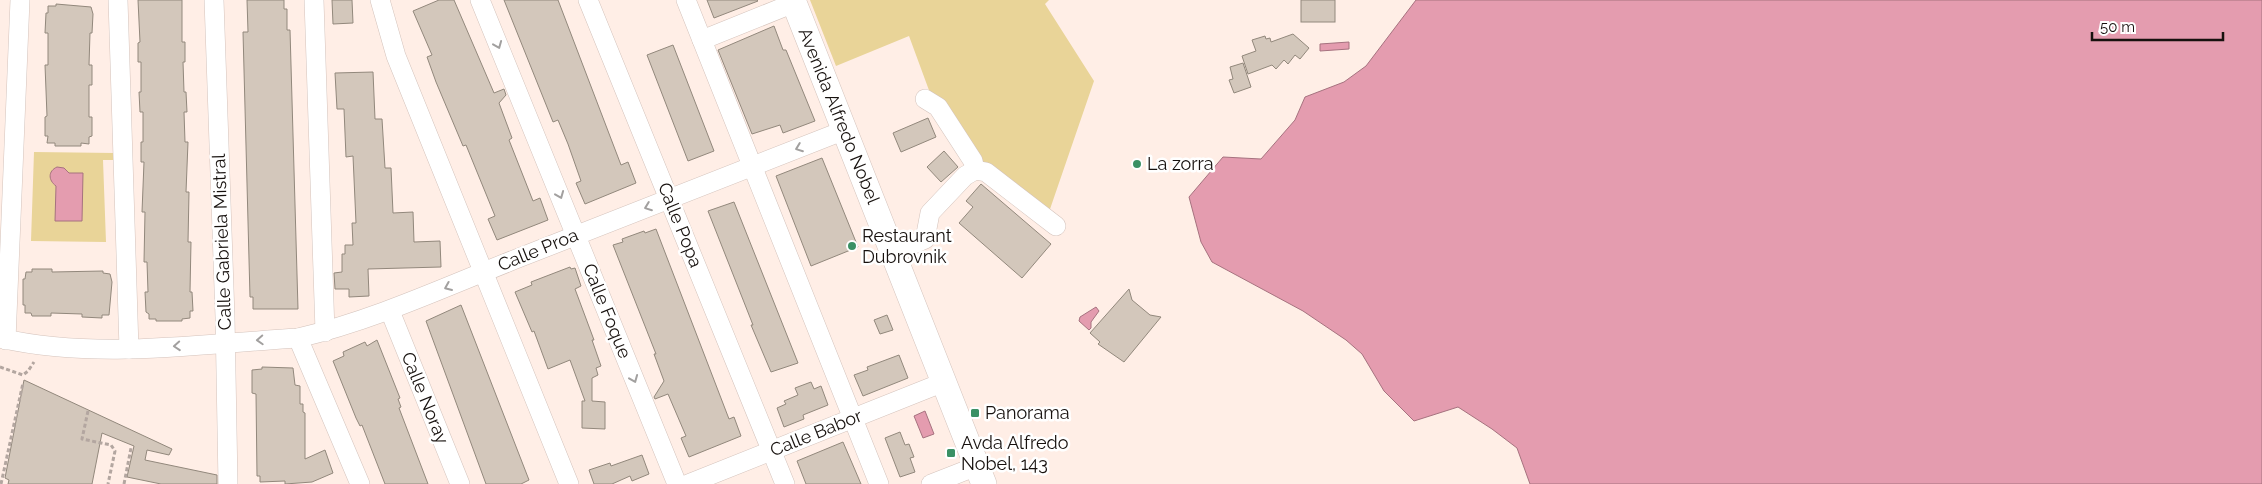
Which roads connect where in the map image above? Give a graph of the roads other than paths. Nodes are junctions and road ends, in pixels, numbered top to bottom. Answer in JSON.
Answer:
{"nodes":[{"id":1,"x":20,"y":0,"type":"edge"},
{"id":2,"x":118,"y":0,"type":"edge"},
{"id":3,"x":214,"y":0,"type":"edge"},
{"id":4,"x":314,"y":0,"type":"edge"},
{"id":5,"x":380,"y":0,"type":"edge"},
{"id":6,"x":480,"y":0,"type":"edge"},
{"id":7,"x":588,"y":0,"type":"edge"},
{"id":8,"x":686,"y":0,"type":"edge"},
{"id":9,"x":794,"y":1,"type":"edge"},
{"id":10,"x":702,"y":40,"type":"junction"},
{"id":11,"x":925,"y":98,"type":"dead end"},
{"id":12,"x":845,"y":130,"type":"junction"},
{"id":13,"x":752,"y":166,"type":"junction"},
{"id":14,"x":975,"y":170,"type":"junction"},
{"id":15,"x":669,"y":199,"type":"junction"},
{"id":16,"x":1056,"y":226,"type":"dead end"},
{"id":17,"x":576,"y":235,"type":"junction"},
{"id":18,"x":893,"y":253,"type":"junction"},
{"id":19,"x":482,"y":272,"type":"junction"},
{"id":20,"x":390,"y":311,"type":"junction"},
{"id":21,"x":325,"y":332,"type":"junction"},
{"id":22,"x":298,"y":338,"type":"junction"},
{"id":23,"x":3,"y":339,"type":"edge"},
{"id":24,"x":226,"y":342,"type":"junction"},
{"id":25,"x":129,"y":349,"type":"junction"},
{"id":26,"x":944,"y":382,"type":"junction"},
{"id":27,"x":853,"y":418,"type":"junction"},
{"id":28,"x":771,"y":451,"type":"junction"},
{"id":29,"x":980,"y":475,"type":"edge"},
{"id":30,"x":228,"y":484,"type":"edge"},
{"id":31,"x":360,"y":484,"type":"edge"},
{"id":32,"x":460,"y":484,"type":"edge"},
{"id":33,"x":569,"y":484,"type":"edge"},
{"id":34,"x":677,"y":484,"type":"edge"},
{"id":35,"x":688,"y":484,"type":"edge"},
{"id":36,"x":785,"y":484,"type":"edge"},
{"id":37,"x":880,"y":484,"type":"edge"},
{"id":38,"x":931,"y":484,"type":"edge"}],
"edges":[{"from":1,"to":23,"type":"street"},
{"from":2,"to":25,"type":"street"},
{"from":3,"to":24,"type":"street","name":"Calle Gabriela Mistral"},
{"from":4,"to":21,"type":"street"},
{"from":5,"to":19,"type":"street"},
{"from":6,"to":17,"type":"street","name":"Calle Foque","one_way":true},
{"from":7,"to":15,"type":"street","name":"Calle Popa"},
{"from":8,"to":10,"type":"street"},
{"from":9,"to":10,"type":"street"},
{"from":9,"to":12,"type":"main road","name":"Avenida Alfredo Nobel"},
{"from":10,"to":13,"type":"street"},
{"from":11,"to":14,"type":"street"},
{"from":12,"to":13,"type":"street","name":"Calle Proa","one_way":true},
{"from":12,"to":18,"type":"main road","name":"Avenida Alfredo Nobel"},
{"from":13,"to":15,"type":"street","name":"Calle Proa"},
{"from":13,"to":27,"type":"street"},
{"from":14,"to":16,"type":"street"},
{"from":14,"to":18,"type":"street"},
{"from":15,"to":17,"type":"street","name":"Calle Proa","one_way":true},
{"from":15,"to":28,"type":"street","name":"Calle Popa"},
{"from":17,"to":19,"type":"street","name":"Calle Proa"},
{"from":17,"to":34,"type":"street","name":"Calle Foque","one_way":true},
{"from":18,"to":26,"type":"main road","name":"Avenida Alfredo Nobel"},
{"from":19,"to":20,"type":"street","name":"Calle Proa","one_way":true},
{"from":19,"to":33,"type":"street"},
{"from":20,"to":21,"type":"street","name":"Calle Proa"},
{"from":20,"to":32,"type":"street","name":"Calle Noray"},
{"from":21,"to":22,"type":"street","name":"Calle Proa"},
{"from":22,"to":24,"type":"street","name":"Calle Proa","one_way":true},
{"from":22,"to":31,"type":"street"},
{"from":23,"to":25,"type":"street","name":"Calle Proa"},
{"from":24,"to":25,"type":"street","name":"Calle Proa","one_way":true},
{"from":24,"to":30,"type":"street","name":"Calle Gabriela Mistral"},
{"from":26,"to":27,"type":"street","name":"Calle Babor"},
{"from":26,"to":29,"type":"main road","name":"Avenida Alfredo Nobel"},
{"from":27,"to":28,"type":"street","name":"Calle Babor"},
{"from":27,"to":37,"type":"street"},
{"from":28,"to":35,"type":"street","name":"Calle Babor"},
{"from":28,"to":36,"type":"street","name":"Calle Popa"},
{"from":29,"to":38,"type":"street"}]}
